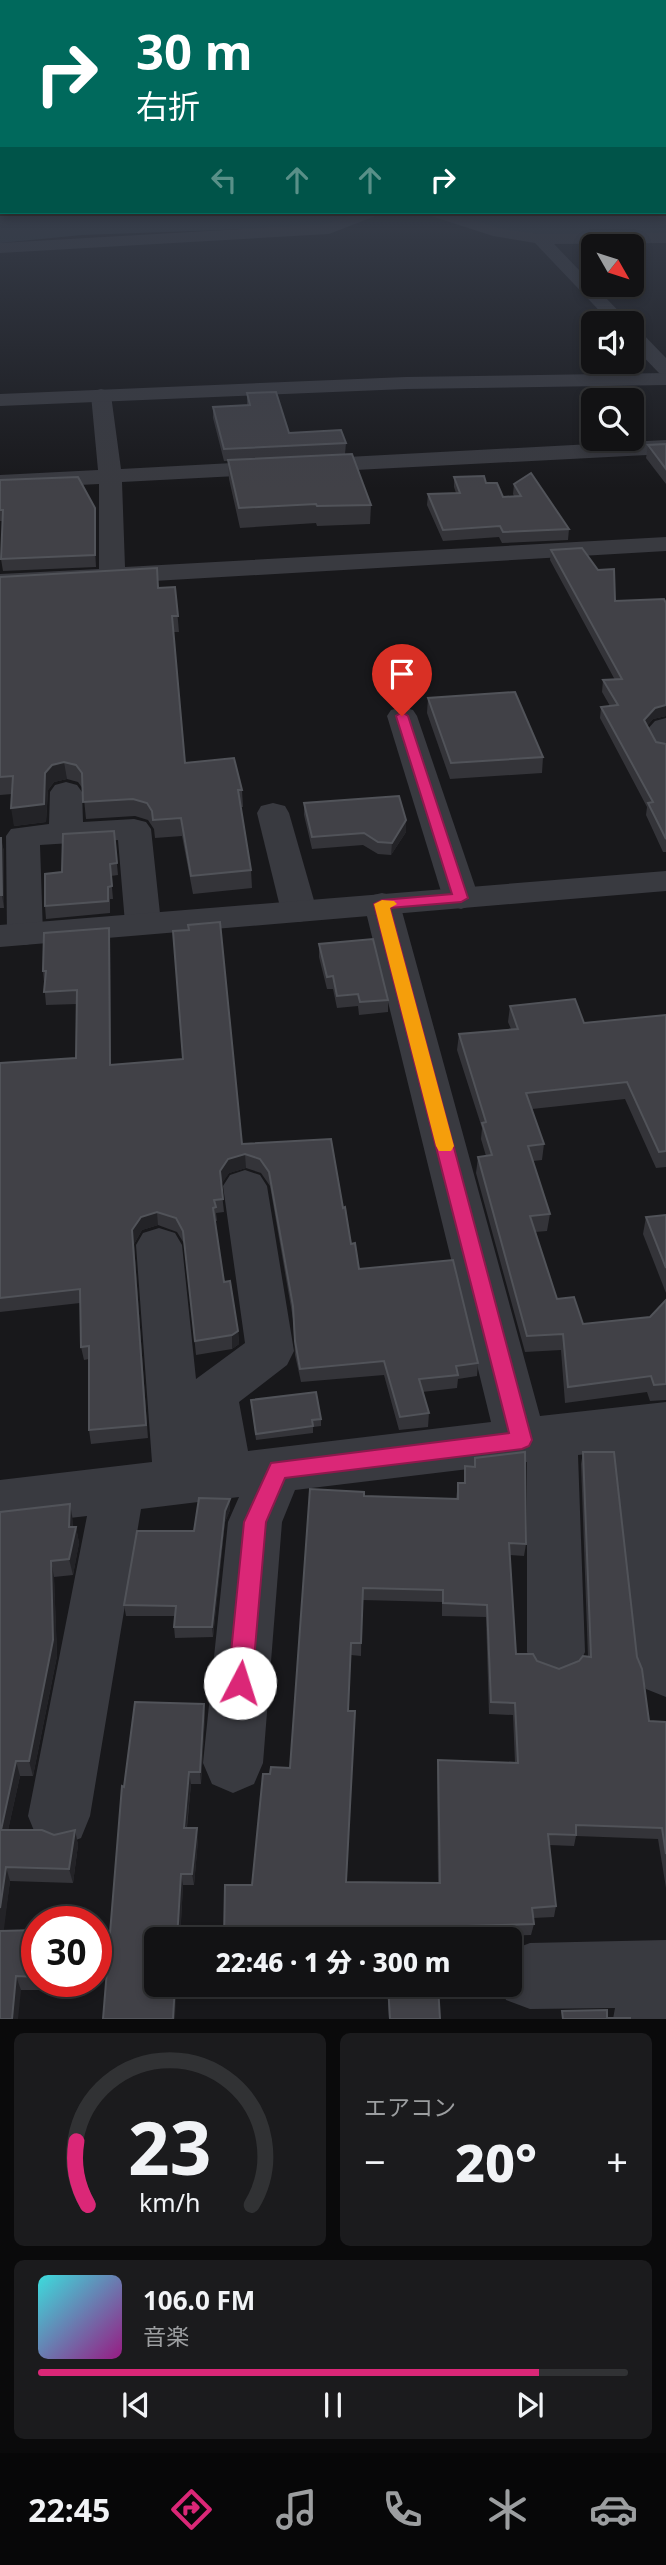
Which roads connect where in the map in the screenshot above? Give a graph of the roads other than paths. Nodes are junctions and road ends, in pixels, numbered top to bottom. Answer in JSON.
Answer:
{"nodes":[{"id":1,"x":644,"y":346,"type":"edge"},
{"id":2,"x":666,"y":369,"type":"edge"},
{"id":3,"x":666,"y":379,"type":"edge"},
{"id":4,"x":101,"y":395,"type":"junction"},
{"id":5,"x":0,"y":400,"type":"edge"},
{"id":6,"x":666,"y":447,"type":"edge"},
{"id":7,"x":110,"y":476,"type":"junction"},
{"id":8,"x":0,"y":482,"type":"edge"},
{"id":9,"x":666,"y":544,"type":"edge"},
{"id":10,"x":112,"y":575,"type":"junction"},
{"id":11,"x":0,"y":582,"type":"edge"},
{"id":12,"x":402,"y":716,"type":"dead end"},
{"id":13,"x":666,"y":727,"type":"edge"},
{"id":14,"x":666,"y":744,"type":"edge"},
{"id":15,"x":66,"y":792,"type":"dead end"},
{"id":16,"x":273,"y":813,"type":"dead end"},
{"id":17,"x":66,"y":833,"type":"junction"},
{"id":18,"x":666,"y":881,"type":"edge"},
{"id":19,"x":461,"y":898,"type":"junction"},
{"id":20,"x":382,"y":904,"type":"junction"},
{"id":21,"x":299,"y":911,"type":"junction"},
{"id":22,"x":143,"y":923,"type":"junction"},
{"id":23,"x":12,"y":935,"type":"edge"},
{"id":24,"x":246,"y":1186,"type":"dead end"},
{"id":25,"x":159,"y":1245,"type":"dead end"},
{"id":26,"x":651,"y":1424,"type":"edge"},
{"id":27,"x":537,"y":1438,"type":"junction"},
{"id":28,"x":228,"y":1475,"type":"junction"},
{"id":29,"x":118,"y":1489,"type":"junction"},
{"id":30,"x":0,"y":1503,"type":"edge"},
{"id":31,"x":556,"y":1652,"type":"dead end"},
{"id":32,"x":666,"y":1669,"type":"edge"},
{"id":33,"x":233,"y":1763,"type":"dead end"},
{"id":34,"x":59,"y":1816,"type":"dead end"},
{"id":35,"x":666,"y":1974,"type":"edge"},
{"id":36,"x":530,"y":1976,"type":"dead end"},
{"id":37,"x":647,"y":2019,"type":"edge"}],
"edges":[{"from":1,"to":2,"type":"street"},
{"from":3,"to":4,"type":"street"},
{"from":4,"to":5,"type":"street"},
{"from":4,"to":7,"type":"street"},
{"from":6,"to":7,"type":"street"},
{"from":7,"to":8,"type":"street"},
{"from":7,"to":10,"type":"street"},
{"from":9,"to":10,"type":"street"},
{"from":10,"to":11,"type":"street"},
{"from":12,"to":19,"type":"street"},
{"from":13,"to":14,"type":"street"},
{"from":15,"to":17,"type":"street"},
{"from":16,"to":21,"type":"street"},
{"from":17,"to":22,"type":"street"},
{"from":17,"to":23,"type":"street"},
{"from":18,"to":19,"type":"street"},
{"from":19,"to":20,"type":"street"},
{"from":20,"to":21,"type":"street"},
{"from":20,"to":27,"type":"street"},
{"from":21,"to":22,"type":"street"},
{"from":22,"to":23,"type":"street"},
{"from":24,"to":28,"type":"street"},
{"from":25,"to":28,"type":"street"},
{"from":26,"to":27,"type":"street"},
{"from":26,"to":32,"type":"street"},
{"from":27,"to":28,"type":"street"},
{"from":27,"to":31,"type":"street"},
{"from":28,"to":29,"type":"street"},
{"from":28,"to":33,"type":"street"},
{"from":29,"to":30,"type":"street"},
{"from":29,"to":34,"type":"street"},
{"from":35,"to":36,"type":"street"},
{"from":35,"to":37,"type":"street"}]}
